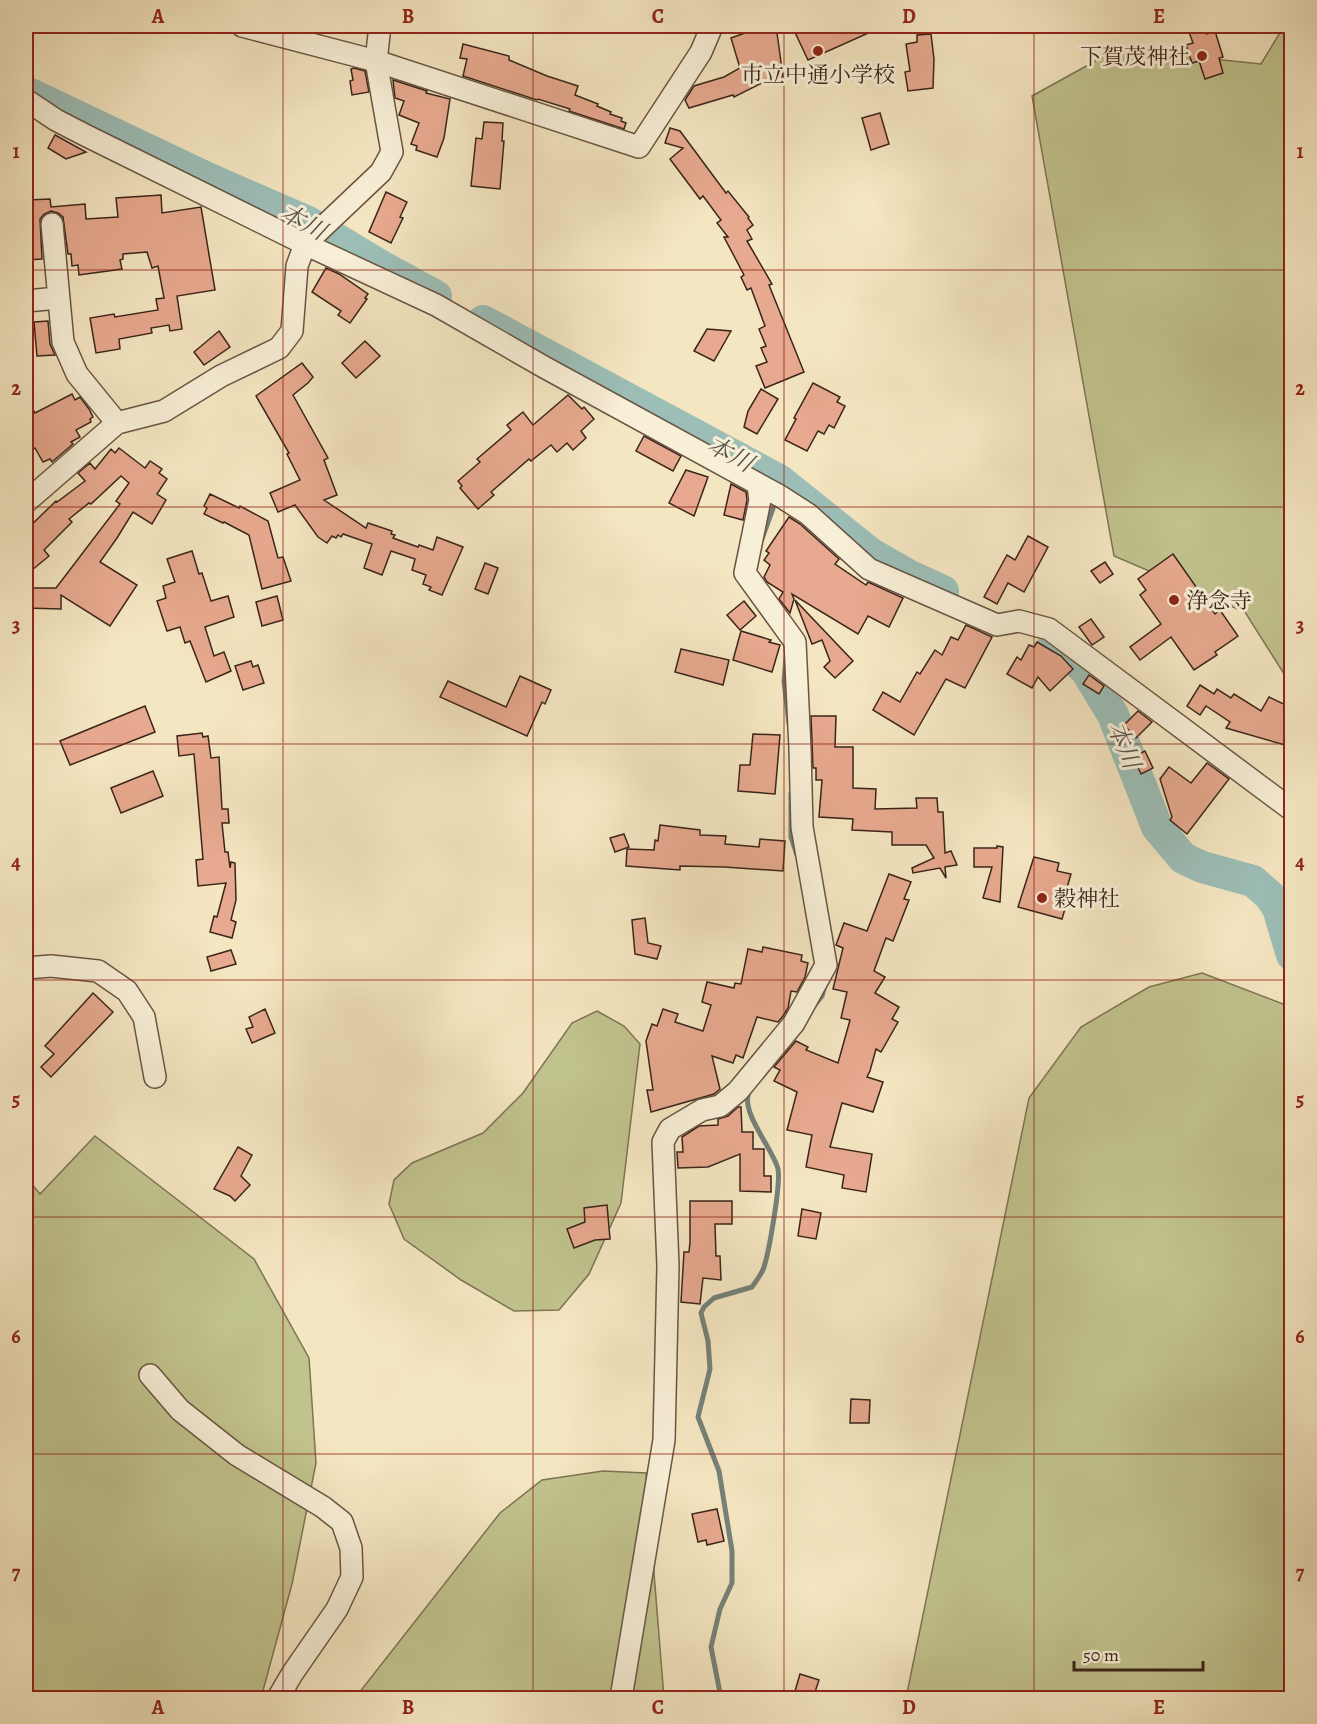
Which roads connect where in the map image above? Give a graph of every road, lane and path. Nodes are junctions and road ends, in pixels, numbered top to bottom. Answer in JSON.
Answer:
{"nodes":[{"id":1,"x":242,"y":26,"type":"edge"},
{"id":2,"x":380,"y":26,"type":"edge"},
{"id":3,"x":712,"y":26,"type":"edge"},
{"id":4,"x":376,"y":61,"type":"junction"},
{"id":5,"x":26,"y":100,"type":"edge"},
{"id":6,"x":52,"y":224,"type":"dead end"},
{"id":7,"x":315,"y":235,"type":"junction"},
{"id":8,"x":58,"y":297,"type":"junction"},
{"id":9,"x":26,"y":301,"type":"edge"},
{"id":10,"x":117,"y":423,"type":"junction"},
{"id":11,"x":770,"y":490,"type":"junction"},
{"id":12,"x":26,"y":502,"type":"edge"},
{"id":13,"x":1292,"y":810,"type":"edge"},
{"id":14,"x":26,"y":968,"type":"edge"},
{"id":15,"x":155,"y":1077,"type":"dead end"},
{"id":16,"x":150,"y":1375,"type":"dead end"},
{"id":17,"x":278,"y":1698,"type":"edge"},
{"id":18,"x":621,"y":1698,"type":"edge"}],
"edges":[{"from":1,"to":4,"type":"street"},
{"from":2,"to":4,"type":"street"},
{"from":3,"to":4,"type":"street"},
{"from":4,"to":7,"type":"street"},
{"from":5,"to":7,"type":"street"},
{"from":6,"to":8,"type":"street"},
{"from":7,"to":10,"type":"street"},
{"from":7,"to":11,"type":"street"},
{"from":8,"to":9,"type":"street"},
{"from":8,"to":10,"type":"street"},
{"from":10,"to":12,"type":"street"},
{"from":11,"to":13,"type":"street"},
{"from":11,"to":18,"type":"street"},
{"from":14,"to":15,"type":"street"},
{"from":16,"to":17,"type":"street"}]}
